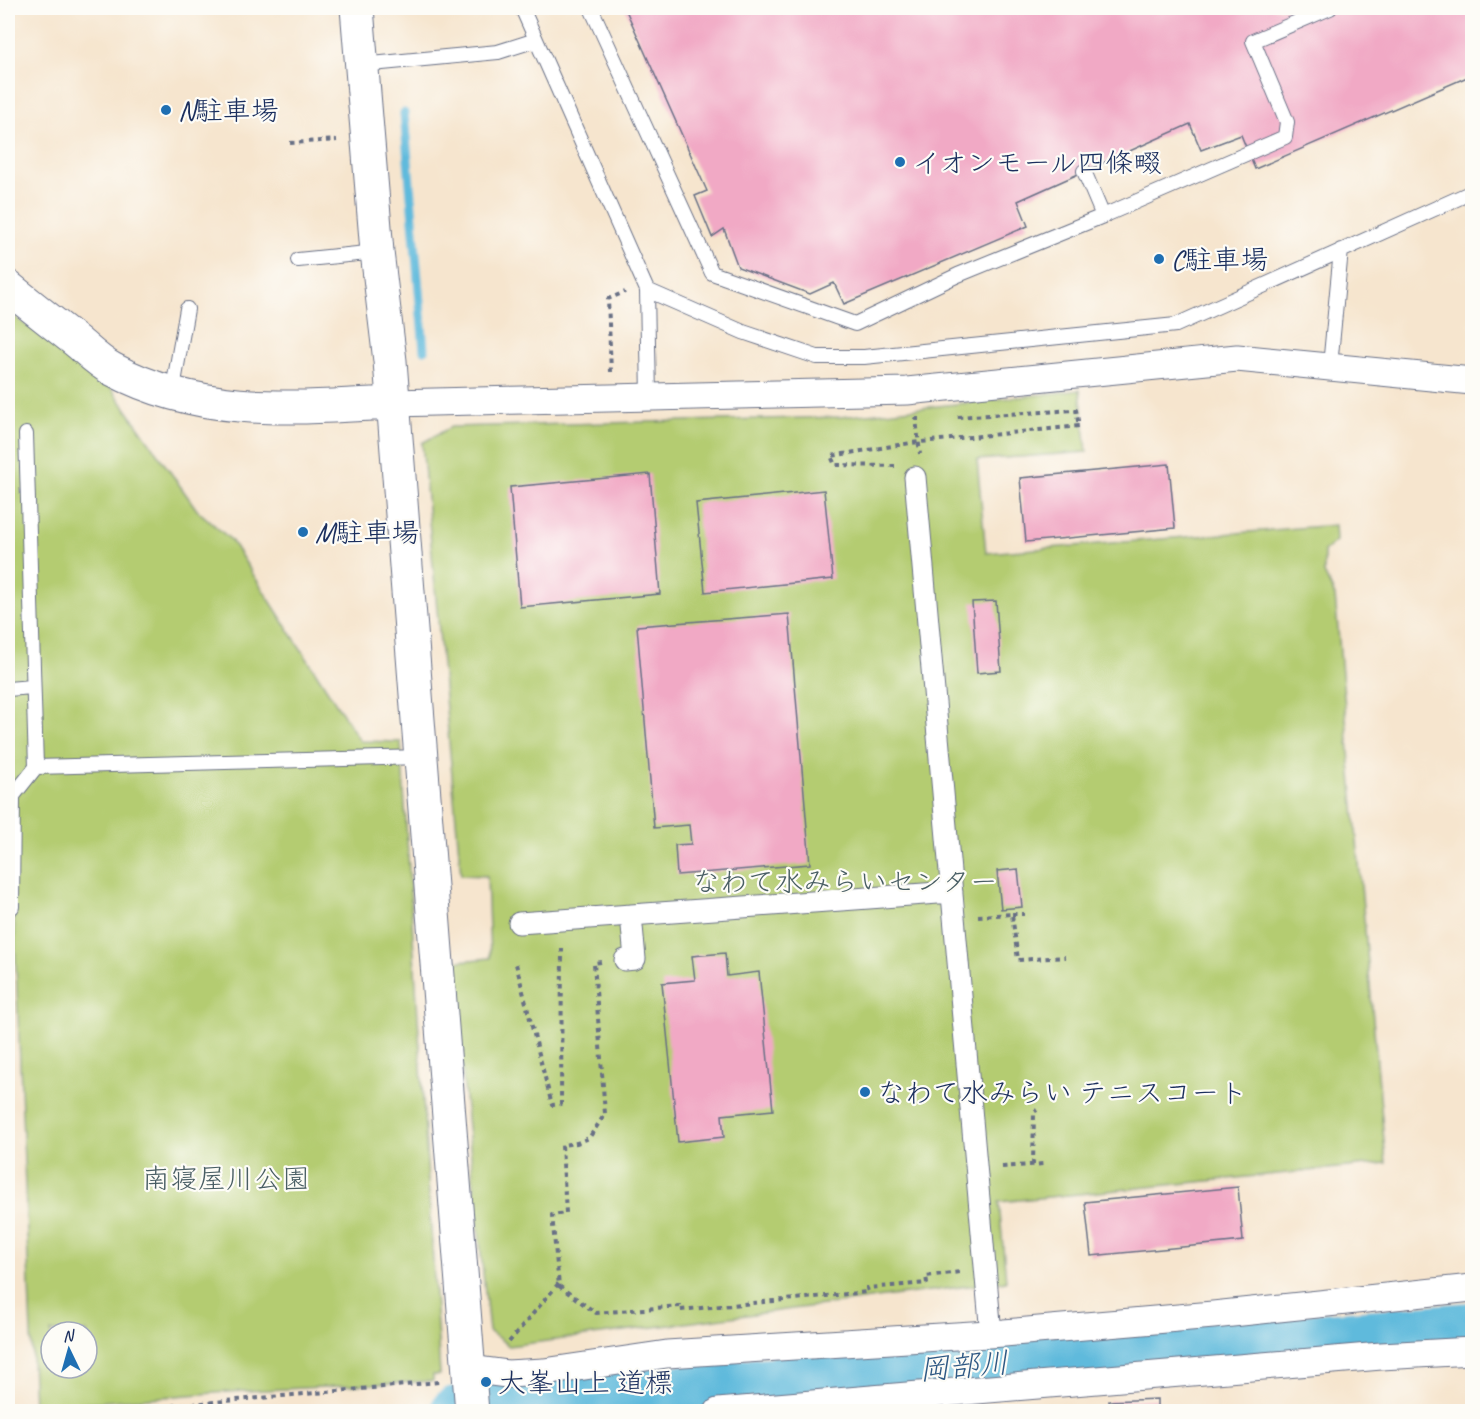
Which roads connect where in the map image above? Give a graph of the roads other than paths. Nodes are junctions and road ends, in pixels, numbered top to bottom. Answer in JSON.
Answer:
{"nodes":[{"id":1,"x":357,"y":8,"type":"edge"},
{"id":2,"x":522,"y":8,"type":"edge"},
{"id":3,"x":591,"y":8,"type":"edge"},
{"id":4,"x":1330,"y":8,"type":"edge"},
{"id":5,"x":536,"y":40,"type":"junction"},
{"id":6,"x":361,"y":65,"type":"junction"},
{"id":7,"x":1084,"y":171,"type":"dead end"},
{"id":8,"x":1473,"y":192,"type":"edge"},
{"id":9,"x":1104,"y":216,"type":"junction"},
{"id":10,"x":1341,"y":250,"type":"junction"},
{"id":11,"x":376,"y":252,"type":"junction"},
{"id":12,"x":298,"y":260,"type":"dead end"},
{"id":13,"x":646,"y":286,"type":"junction"},
{"id":14,"x":8,"y":287,"type":"edge"},
{"id":15,"x":187,"y":309,"type":"dead end"},
{"id":16,"x":1330,"y":366,"type":"junction"},
{"id":17,"x":1473,"y":381,"type":"edge"},
{"id":18,"x":172,"y":394,"type":"junction"},
{"id":19,"x":649,"y":398,"type":"junction"},
{"id":20,"x":393,"y":403,"type":"junction"},
{"id":21,"x":26,"y":434,"type":"dead end"},
{"id":22,"x":915,"y":471,"type":"road end"},
{"id":23,"x":32,"y":687,"type":"junction"},
{"id":24,"x":8,"y":689,"type":"edge"},
{"id":25,"x":422,"y":757,"type":"junction"},
{"id":26,"x":36,"y":767,"type":"junction"},
{"id":27,"x":952,"y":892,"type":"junction"},
{"id":28,"x":12,"y":907,"type":"dead end"},
{"id":29,"x":631,"y":915,"type":"junction"},
{"id":30,"x":519,"y":923,"type":"dead end"},
{"id":31,"x":625,"y":960,"type":"road end"},
{"id":32,"x":1473,"y":1288,"type":"edge"},
{"id":33,"x":991,"y":1334,"type":"junction"},
{"id":34,"x":1473,"y":1351,"type":"edge"},
{"id":35,"x":470,"y":1387,"type":"edge"},
{"id":36,"x":718,"y":1412,"type":"edge"}],
"edges":[{"from":1,"to":6,"type":"street"},
{"from":2,"to":5,"type":"lane"},
{"from":3,"to":9,"type":"lane"},
{"from":4,"to":9,"type":"lane"},
{"from":5,"to":6,"type":"lane"},
{"from":5,"to":13,"type":"lane"},
{"from":6,"to":11,"type":"street"},
{"from":7,"to":9,"type":"lane"},
{"from":8,"to":10,"type":"lane"},
{"from":10,"to":13,"type":"lane"},
{"from":10,"to":16,"type":"lane"},
{"from":11,"to":12,"type":"lane"},
{"from":11,"to":20,"type":"street"},
{"from":13,"to":19,"type":"lane"},
{"from":14,"to":18,"type":"street"},
{"from":15,"to":18,"type":"lane"},
{"from":16,"to":17,"type":"street"},
{"from":16,"to":19,"type":"street"},
{"from":18,"to":20,"type":"street"},
{"from":19,"to":20,"type":"street"},
{"from":20,"to":25,"type":"street"},
{"from":21,"to":23,"type":"lane"},
{"from":22,"to":27,"type":"street"},
{"from":23,"to":24,"type":"lane"},
{"from":23,"to":26,"type":"lane"},
{"from":25,"to":26,"type":"lane"},
{"from":25,"to":35,"type":"street"},
{"from":26,"to":28,"type":"lane"},
{"from":27,"to":29,"type":"street"},
{"from":27,"to":33,"type":"street"},
{"from":29,"to":30,"type":"street"},
{"from":29,"to":31,"type":"street"},
{"from":32,"to":33,"type":"street"},
{"from":33,"to":35,"type":"street"},
{"from":34,"to":36,"type":"street"}]}
